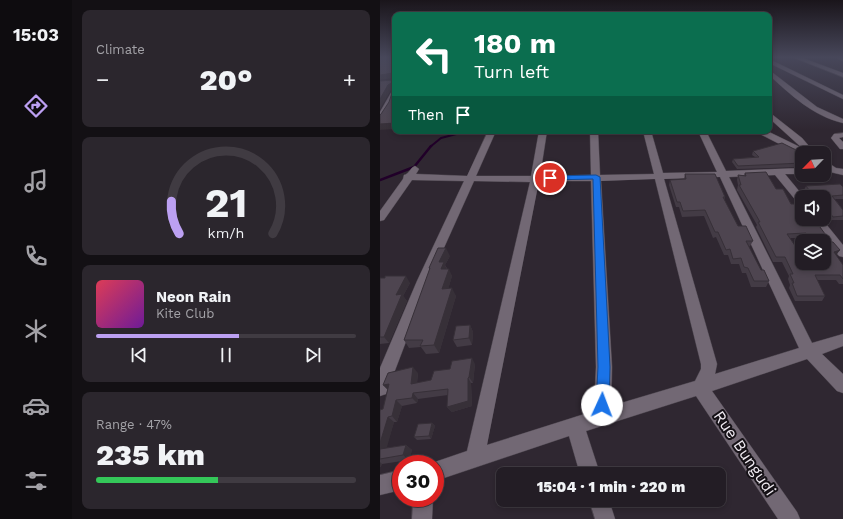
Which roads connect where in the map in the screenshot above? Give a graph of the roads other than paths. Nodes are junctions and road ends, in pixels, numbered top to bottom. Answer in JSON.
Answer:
{"nodes":[{"id":1,"x":779,"y":81,"type":"edge"},
{"id":2,"x":811,"y":81,"type":"edge"},
{"id":3,"x":392,"y":97,"type":"edge"},
{"id":4,"x":843,"y":97,"type":"edge"},
{"id":5,"x":772,"y":117,"type":"edge"},
{"id":6,"x":380,"y":119,"type":"edge"},
{"id":7,"x":843,"y":121,"type":"edge"},
{"id":8,"x":491,"y":134,"type":"edge"},
{"id":9,"x":542,"y":134,"type":"edge"},
{"id":10,"x":594,"y":134,"type":"edge"},
{"id":11,"x":648,"y":134,"type":"edge"},
{"id":12,"x":704,"y":134,"type":"edge"},
{"id":13,"x":767,"y":134,"type":"edge"},
{"id":14,"x":843,"y":135,"type":"edge"},
{"id":15,"x":804,"y":146,"type":"edge"},
{"id":16,"x":843,"y":146,"type":"edge"},
{"id":17,"x":795,"y":148,"type":"edge"},
{"id":18,"x":415,"y":169,"type":"dead end"},
{"id":19,"x":795,"y":171,"type":"edge"},
{"id":20,"x":778,"y":172,"type":"junction"},
{"id":21,"x":724,"y":175,"type":"junction"},
{"id":22,"x":659,"y":176,"type":"junction"},
{"id":23,"x":596,"y":177,"type":"junction"},
{"id":24,"x":408,"y":178,"type":"junction"},
{"id":25,"x":535,"y":178,"type":"junction"},
{"id":26,"x":470,"y":180,"type":"junction"},
{"id":27,"x":795,"y":193,"type":"edge"},
{"id":28,"x":380,"y":218,"type":"edge"},
{"id":29,"x":822,"y":226,"type":"edge"},
{"id":30,"x":843,"y":253,"type":"edge"},
{"id":31,"x":843,"y":340,"type":"edge"},
{"id":32,"x":808,"y":350,"type":"junction"},
{"id":33,"x":843,"y":385,"type":"edge"},
{"id":34,"x":700,"y":387,"type":"junction"},
{"id":35,"x":380,"y":388,"type":"edge"},
{"id":36,"x":602,"y":418,"type":"junction"},
{"id":37,"x":576,"y":425,"type":"junction"},
{"id":38,"x":475,"y":458,"type":"junction"},
{"id":39,"x":588,"y":467,"type":"edge"},
{"id":40,"x":444,"y":468,"type":"edge"},
{"id":41,"x":392,"y":482,"type":"edge"},
{"id":42,"x":380,"y":485,"type":"edge"},
{"id":43,"x":423,"y":507,"type":"edge"},
{"id":44,"x":601,"y":507,"type":"edge"},
{"id":45,"x":422,"y":519,"type":"edge"},
{"id":46,"x":605,"y":519,"type":"edge"},
{"id":47,"x":790,"y":519,"type":"edge"}],
"edges":[{"from":1,"to":7,"type":"street"},
{"from":2,"to":4,"type":"street"},
{"from":3,"to":6,"type":"street"},
{"from":5,"to":15,"type":"street"},
{"from":8,"to":26,"type":"street"},
{"from":9,"to":25,"type":"street"},
{"from":10,"to":23,"type":"street"},
{"from":11,"to":22,"type":"street"},
{"from":12,"to":21,"type":"street"},
{"from":13,"to":17,"type":"street"},
{"from":14,"to":16,"type":"street"},
{"from":18,"to":24,"type":"street"},
{"from":19,"to":20,"type":"street"},
{"from":20,"to":21,"type":"street"},
{"from":20,"to":27,"type":"street"},
{"from":21,"to":22,"type":"street"},
{"from":21,"to":32,"type":"street"},
{"from":22,"to":23,"type":"street"},
{"from":22,"to":34,"type":"street"},
{"from":23,"to":25,"type":"street"},
{"from":23,"to":36,"type":"street"},
{"from":24,"to":26,"type":"street"},
{"from":24,"to":28,"type":"street"},
{"from":25,"to":26,"type":"street"},
{"from":25,"to":38,"type":"street"},
{"from":26,"to":35,"type":"street"},
{"from":29,"to":30,"type":"street"},
{"from":31,"to":32,"type":"street"},
{"from":32,"to":33,"type":"street"},
{"from":32,"to":34,"type":"street"},
{"from":34,"to":36,"type":"street"},
{"from":34,"to":47,"type":"street","name":"Rue Bungudi"},
{"from":36,"to":37,"type":"street"},
{"from":37,"to":38,"type":"street"},
{"from":37,"to":39,"type":"street"},
{"from":38,"to":40,"type":"street"},
{"from":41,"to":42,"type":"street"},
{"from":43,"to":45,"type":"street"},
{"from":44,"to":46,"type":"street"}]}
